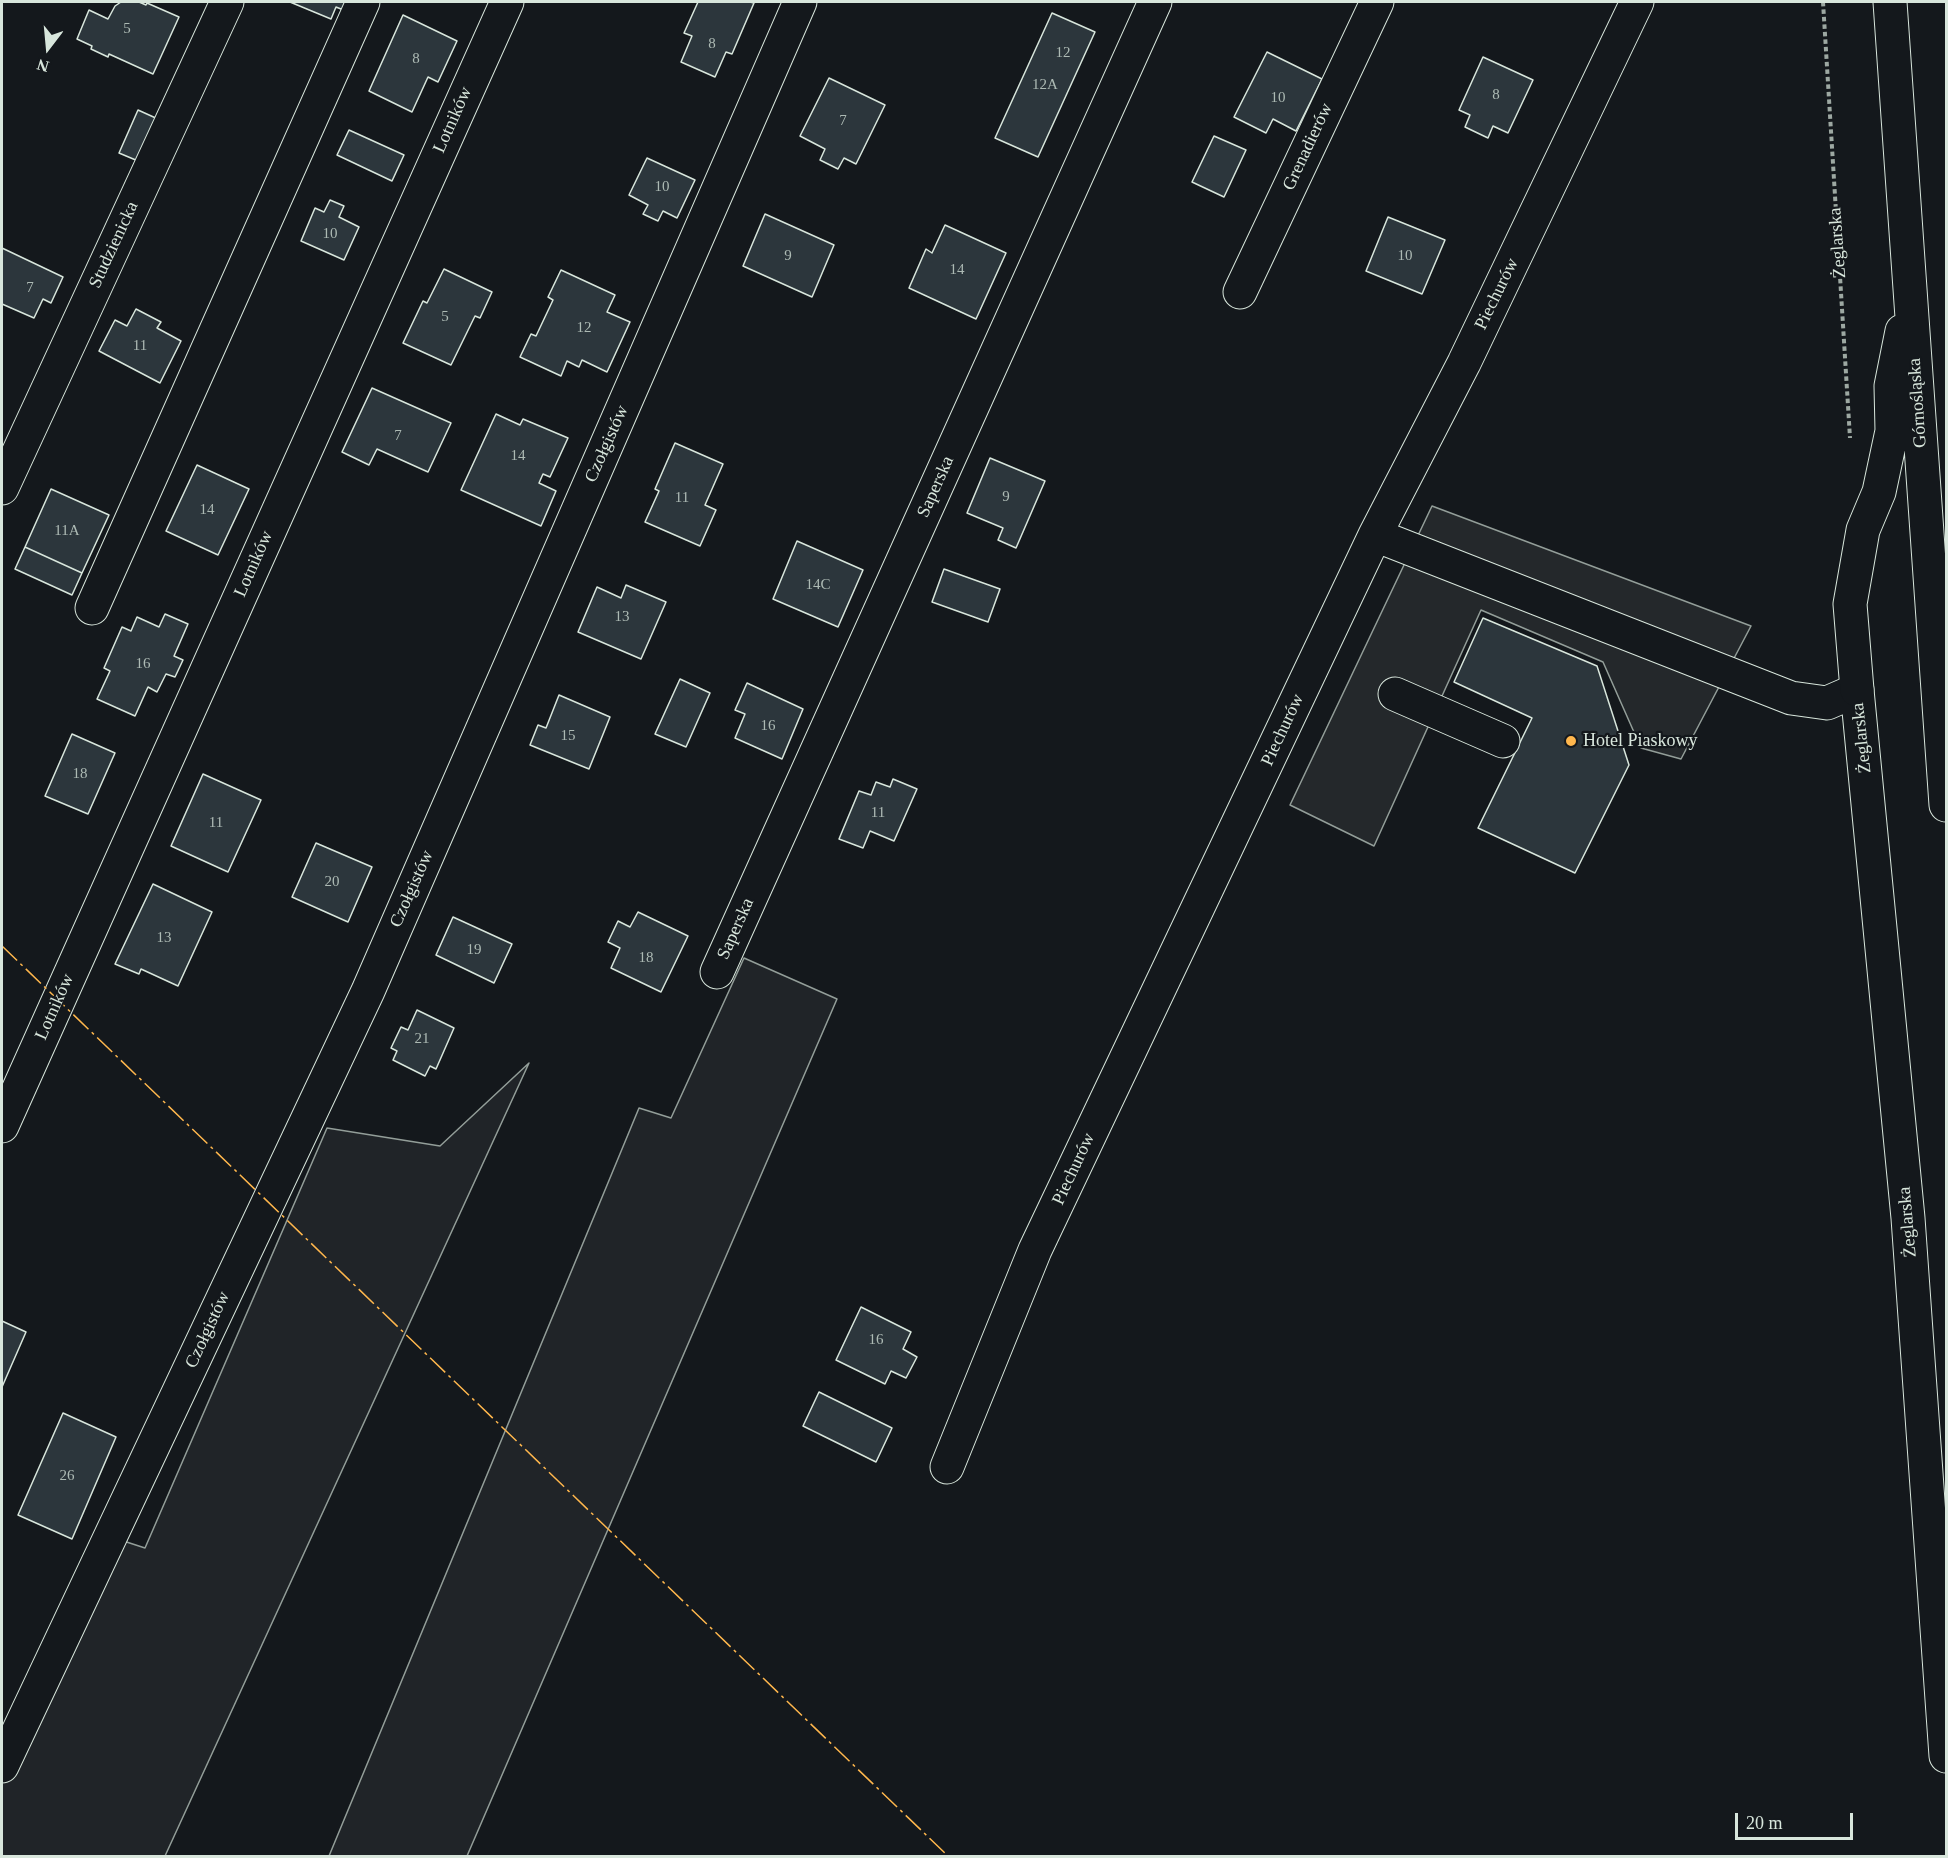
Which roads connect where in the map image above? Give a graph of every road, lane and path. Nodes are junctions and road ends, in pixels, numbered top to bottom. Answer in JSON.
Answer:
{"nodes":[{"id":1,"x":227,"y":2,"type":"edge"},
{"id":2,"x":363,"y":2,"type":"edge"},
{"id":3,"x":507,"y":2,"type":"edge"},
{"id":4,"x":800,"y":2,"type":"edge"},
{"id":5,"x":1155,"y":2,"type":"edge"},
{"id":6,"x":1377,"y":2,"type":"edge"},
{"id":7,"x":1637,"y":2,"type":"edge"},
{"id":8,"x":1822,"y":2,"type":"edge"},
{"id":9,"x":1890,"y":2,"type":"edge"},
{"id":10,"x":1910,"y":288,"type":"junction"},
{"id":11,"x":1240,"y":292,"type":"dead end"},
{"id":12,"x":1853,"y":449,"type":"dead end"},
{"id":13,"x":2,"y":488,"type":"edge"},
{"id":14,"x":1376,"y":534,"type":"junction"},
{"id":15,"x":92,"y":609,"type":"dead end"},
{"id":16,"x":1857,"y":690,"type":"junction"},
{"id":17,"x":1395,"y":694,"type":"dead end"},
{"id":18,"x":1503,"y":741,"type":"dead end"},
{"id":19,"x":1947,"y":805,"type":"edge"},
{"id":20,"x":717,"y":972,"type":"dead end"},
{"id":21,"x":2,"y":1126,"type":"edge"},
{"id":22,"x":947,"y":1467,"type":"dead end"},
{"id":23,"x":1947,"y":1756,"type":"edge"},
{"id":24,"x":2,"y":1766,"type":"edge"}],
"edges":[{"from":1,"to":13,"type":"street","name":"Studzienicka"},
{"from":2,"to":15,"type":"street"},
{"from":3,"to":21,"type":"street","name":"Lotników"},
{"from":4,"to":24,"type":"street","name":"Czołgistów"},
{"from":5,"to":20,"type":"street","name":"Saperska"},
{"from":6,"to":11,"type":"street","name":"Grenadierów"},
{"from":7,"to":14,"type":"street","name":"Piechurów"},
{"from":8,"to":12,"type":"path","name":"Żeglarska"},
{"from":9,"to":10,"type":"street","name":"Górnośląska"},
{"from":10,"to":16,"type":"street","name":"Żeglarska"},
{"from":10,"to":19,"type":"street","name":"Górnośląska"},
{"from":14,"to":16,"type":"street"},
{"from":14,"to":22,"type":"street","name":"Piechurów"},
{"from":16,"to":23,"type":"street","name":"Żeglarska"},
{"from":17,"to":18,"type":"street"}]}
